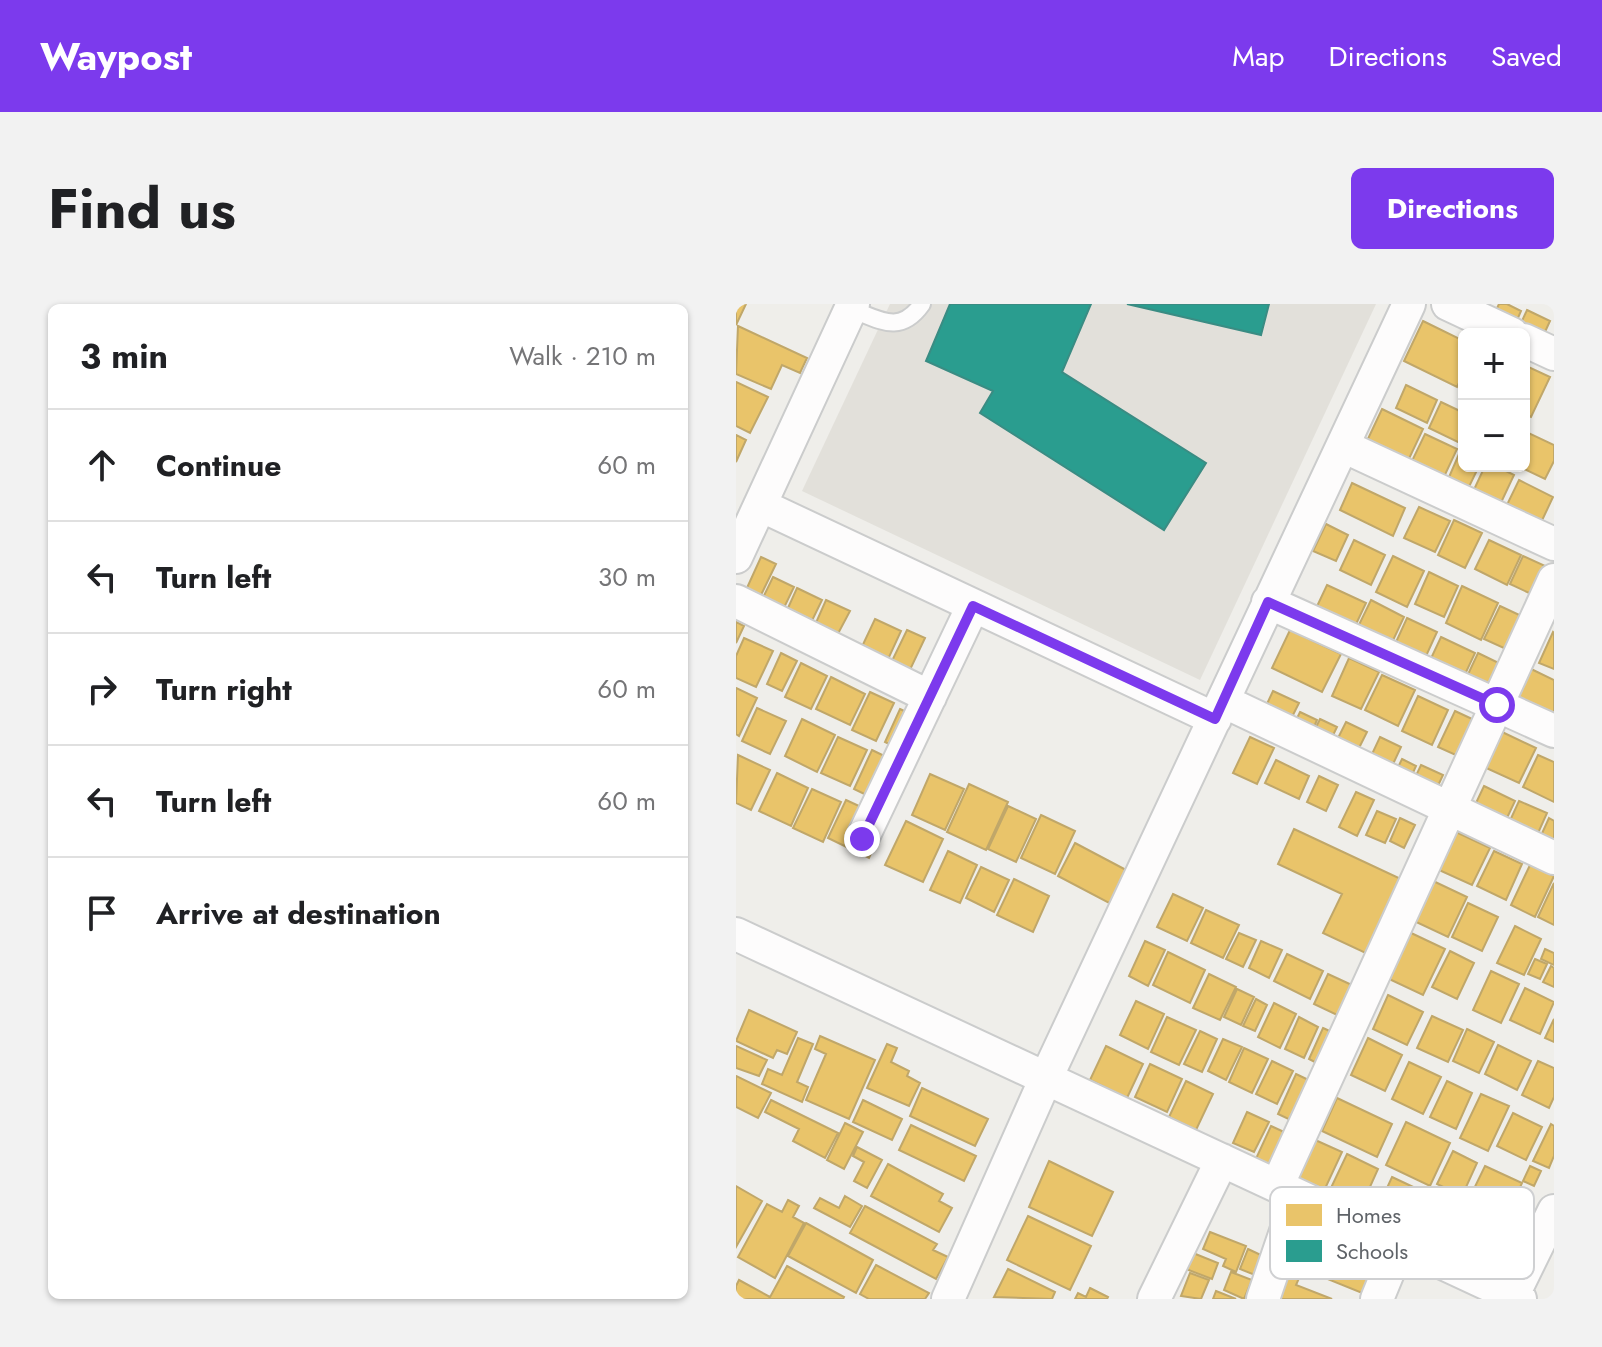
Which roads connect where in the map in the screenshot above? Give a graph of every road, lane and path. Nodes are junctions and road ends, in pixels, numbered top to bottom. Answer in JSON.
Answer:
{"nodes":[{"id":1,"x":922,"y":304,"type":"edge"},
{"id":2,"x":1409,"y":304,"type":"edge"},
{"id":3,"x":1448,"y":304,"type":"edge"},
{"id":4,"x":848,"y":306,"type":"edge"},
{"id":5,"x":1499,"y":328,"type":"edge"},
{"id":6,"x":1530,"y":343,"type":"edge"},
{"id":7,"x":1554,"y":354,"type":"edge"},
{"id":8,"x":1343,"y":446,"type":"junction"},
{"id":9,"x":760,"y":505,"type":"junction"},
{"id":10,"x":1554,"y":544,"type":"edge"},
{"id":11,"x":736,"y":557,"type":"edge"},
{"id":12,"x":1554,"y":580,"type":"edge"},
{"id":13,"x":736,"y":601,"type":"edge"},
{"id":14,"x":1268,"y":602,"type":"junction"},
{"id":15,"x":973,"y":606,"type":"junction"},
{"id":16,"x":930,"y":697,"type":"junction"},
{"id":17,"x":1497,"y":705,"type":"junction"},
{"id":18,"x":1219,"y":710,"type":"junction"},
{"id":19,"x":1554,"y":731,"type":"edge"},
{"id":20,"x":1450,"y":809,"type":"junction"},
{"id":21,"x":862,"y":839,"type":"dead end"},
{"id":22,"x":1554,"y":858,"type":"edge"},
{"id":23,"x":736,"y":934,"type":"edge"},
{"id":24,"x":1046,"y":1078,"type":"junction"},
{"id":25,"x":1222,"y":1160,"type":"junction"},
{"id":26,"x":1279,"y":1187,"type":"edge"},
{"id":27,"x":1289,"y":1187,"type":"edge"},
{"id":28,"x":1554,"y":1211,"type":"edge"},
{"id":29,"x":1534,"y":1254,"type":"edge"},
{"id":30,"x":1270,"y":1268,"type":"edge"},
{"id":31,"x":1385,"y":1279,"type":"edge"},
{"id":32,"x":1475,"y":1279,"type":"edge"},
{"id":33,"x":1523,"y":1279,"type":"edge"},
{"id":34,"x":1514,"y":1298,"type":"edge"},
{"id":35,"x":948,"y":1299,"type":"edge"},
{"id":36,"x":1154,"y":1299,"type":"edge"},
{"id":37,"x":1263,"y":1299,"type":"edge"},
{"id":38,"x":1377,"y":1299,"type":"edge"}],
"edges":[{"from":1,"to":4,"type":"lane"},
{"from":2,"to":8,"type":"street"},
{"from":3,"to":5,"type":"street"},
{"from":4,"to":9,"type":"street"},
{"from":6,"to":7,"type":"street"},
{"from":8,"to":10,"type":"street"},
{"from":8,"to":14,"type":"street"},
{"from":9,"to":11,"type":"street"},
{"from":9,"to":15,"type":"street"},
{"from":12,"to":17,"type":"street"},
{"from":13,"to":16,"type":"street"},
{"from":14,"to":17,"type":"street"},
{"from":14,"to":18,"type":"street"},
{"from":15,"to":16,"type":"street"},
{"from":15,"to":18,"type":"street"},
{"from":16,"to":21,"type":"street"},
{"from":17,"to":19,"type":"street"},
{"from":17,"to":20,"type":"street"},
{"from":18,"to":20,"type":"street"},
{"from":18,"to":24,"type":"street"},
{"from":20,"to":22,"type":"street"},
{"from":20,"to":27,"type":"street"},
{"from":23,"to":24,"type":"street"},
{"from":24,"to":25,"type":"street"},
{"from":24,"to":35,"type":"street"},
{"from":25,"to":26,"type":"street"},
{"from":25,"to":36,"type":"street"},
{"from":28,"to":29,"type":"street"},
{"from":30,"to":37,"type":"street"},
{"from":31,"to":38,"type":"street"},
{"from":32,"to":34,"type":"street"},
{"from":33,"to":34,"type":"street"}]}
